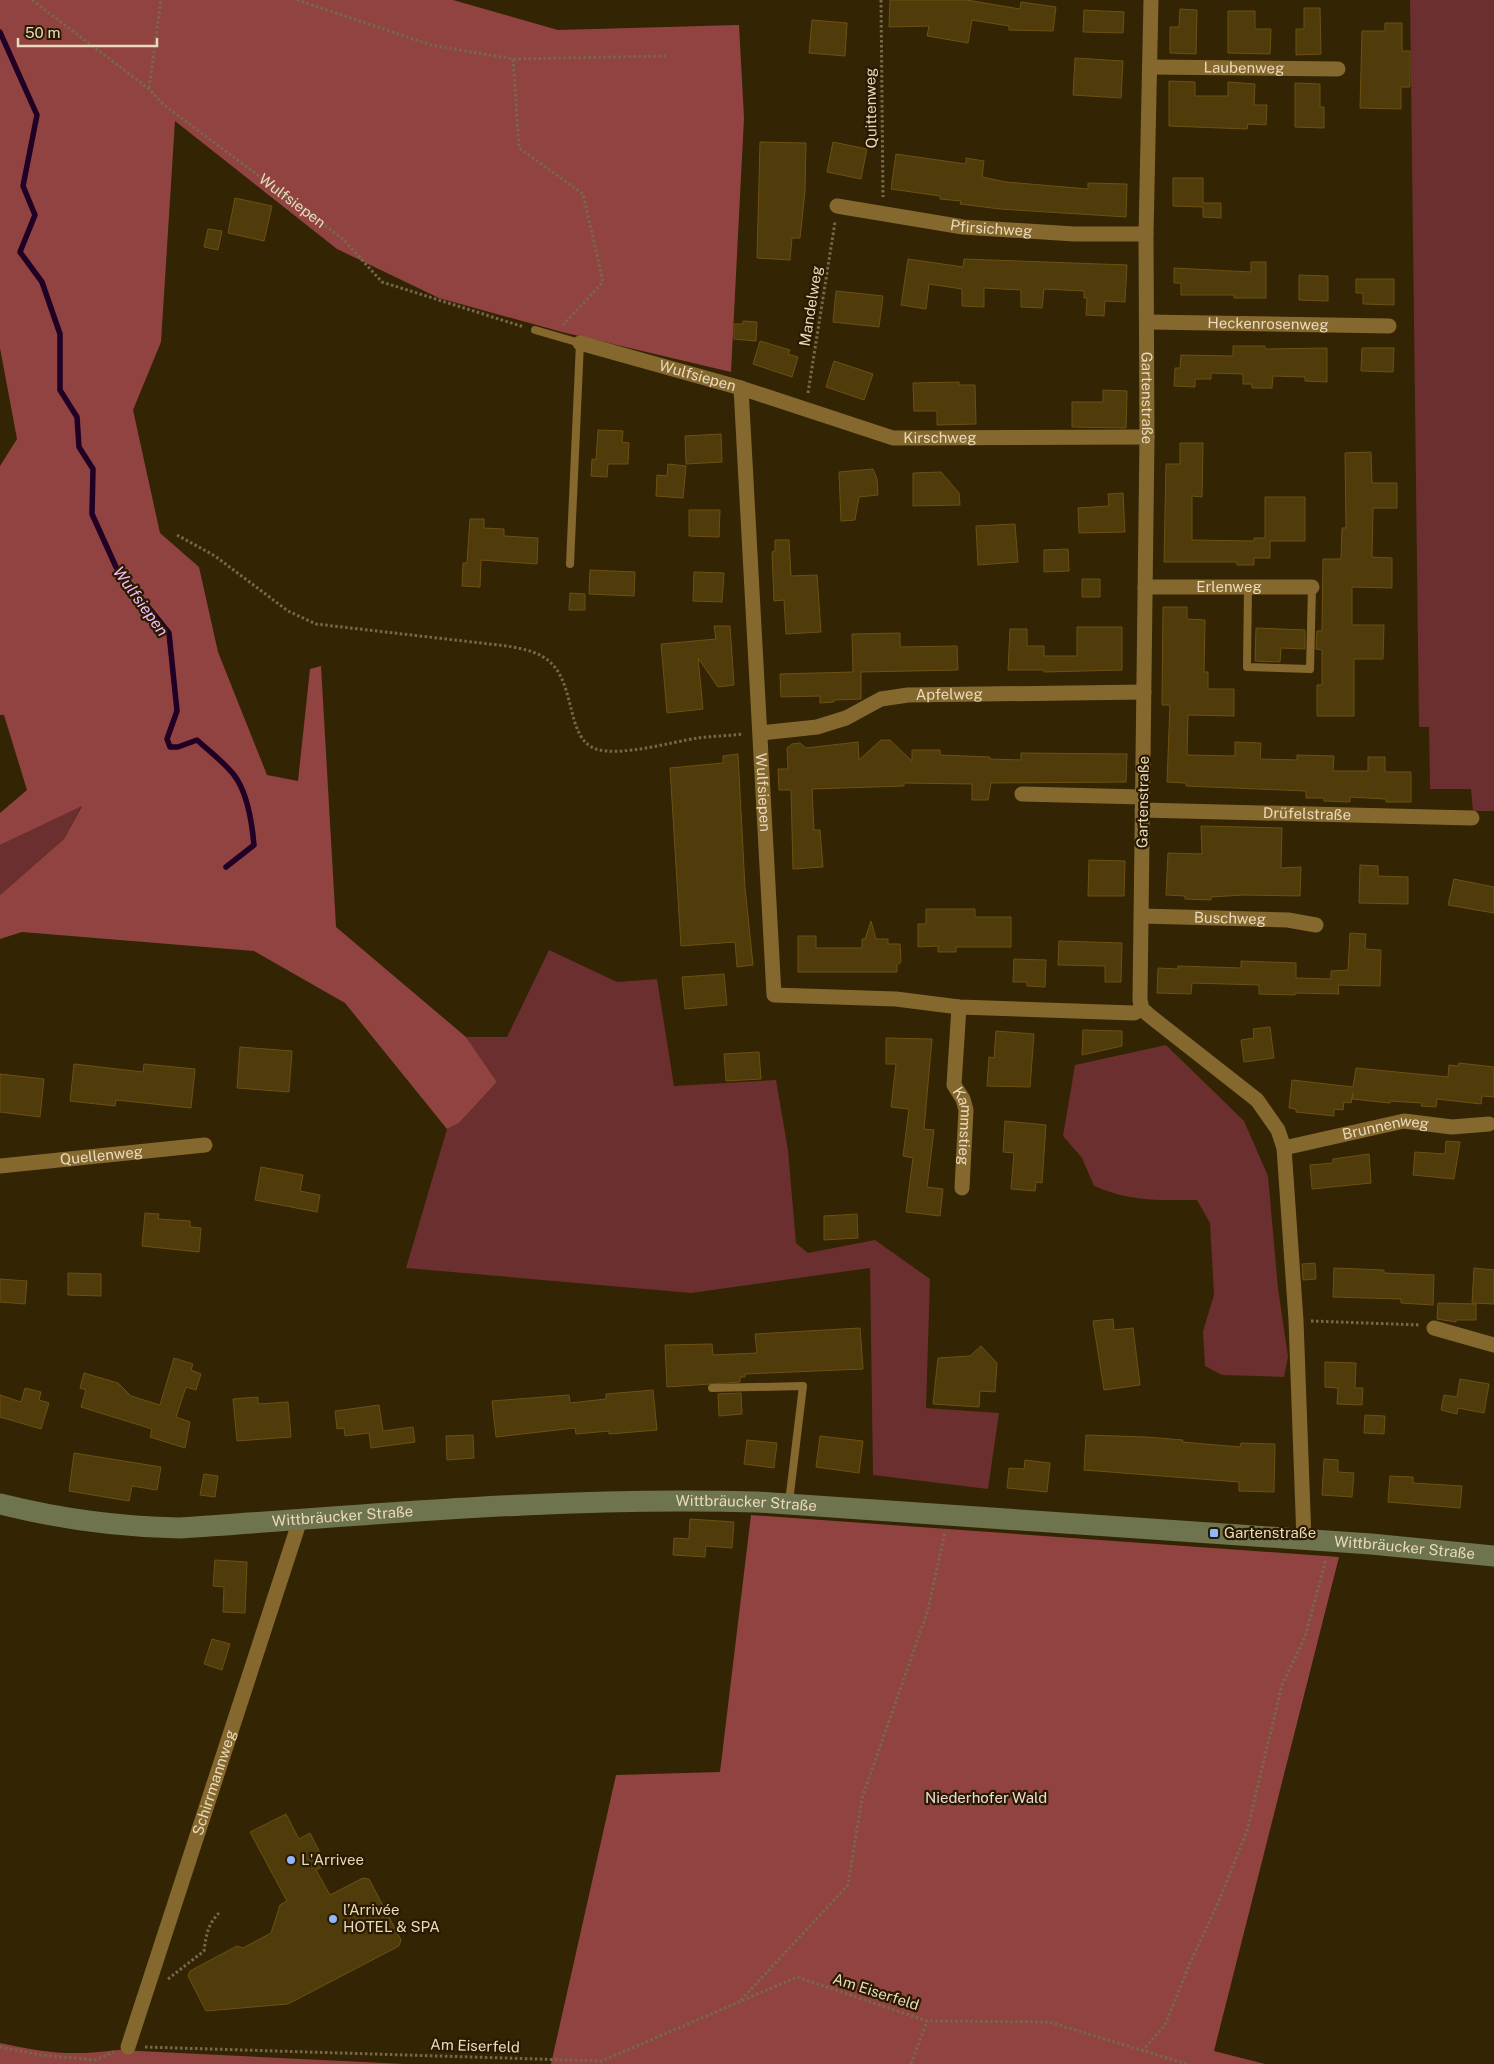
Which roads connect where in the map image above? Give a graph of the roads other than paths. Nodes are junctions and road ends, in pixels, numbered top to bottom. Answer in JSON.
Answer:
{"nodes":[{"id":1,"x":1151,"y":0,"type":"edge"},
{"id":2,"x":1150,"y":67,"type":"junction"},
{"id":3,"x":1338,"y":69,"type":"dead end"},
{"id":4,"x":838,"y":206,"type":"road end"},
{"id":5,"x":1146,"y":234,"type":"junction"},
{"id":6,"x":1148,"y":322,"type":"junction"},
{"id":7,"x":1389,"y":326,"type":"dead end"},
{"id":8,"x":535,"y":330,"type":"road end"},
{"id":9,"x":580,"y":343,"type":"junction"},
{"id":10,"x":741,"y":388,"type":"junction"},
{"id":11,"x":1147,"y":438,"type":"junction"},
{"id":12,"x":570,"y":564,"type":"dead end"},
{"id":13,"x":1146,"y":587,"type":"junction"},
{"id":14,"x":1248,"y":587,"type":"junction"},
{"id":15,"x":1312,"y":587,"type":"joint"},
{"id":16,"x":1144,"y":692,"type":"junction"},
{"id":17,"x":761,"y":733,"type":"junction"},
{"id":18,"x":1022,"y":794,"type":"dead end"},
{"id":19,"x":1142,"y":803,"type":"junction"},
{"id":20,"x":1472,"y":818,"type":"dead end"},
{"id":21,"x":1142,"y":916,"type":"junction"},
{"id":22,"x":1316,"y":925,"type":"dead end"},
{"id":23,"x":958,"y":1007,"type":"junction"},
{"id":24,"x":1142,"y":1009,"type":"junction"},
{"id":25,"x":1489,"y":1124,"type":"dead end"},
{"id":26,"x":205,"y":1145,"type":"dead end"},
{"id":27,"x":1284,"y":1148,"type":"junction"},
{"id":28,"x":0,"y":1166,"type":"edge"},
{"id":29,"x":962,"y":1188,"type":"dead end"},
{"id":30,"x":1434,"y":1328,"type":"road end"},
{"id":31,"x":1494,"y":1345,"type":"edge"},
{"id":32,"x":712,"y":1388,"type":"dead end"},
{"id":33,"x":0,"y":1504,"type":"edge"},
{"id":34,"x":789,"y":1504,"type":"junction"},
{"id":35,"x":300,"y":1520,"type":"junction"},
{"id":36,"x":1304,"y":1540,"type":"junction"},
{"id":37,"x":1494,"y":1556,"type":"edge"},
{"id":38,"x":128,"y":2047,"type":"road end"}],
"edges":[{"from":1,"to":2,"type":"street","name":"Gartenstraße"},
{"from":2,"to":3,"type":"street","name":"Laubenweg"},
{"from":2,"to":5,"type":"street","name":"Gartenstraße"},
{"from":4,"to":5,"type":"street","name":"Pfirsichweg"},
{"from":5,"to":6,"type":"street","name":"Gartenstraße"},
{"from":6,"to":7,"type":"street","name":"Heckenrosenweg"},
{"from":6,"to":11,"type":"street","name":"Gartenstraße"},
{"from":8,"to":9,"type":"lane","name":"Wulfsiepen"},
{"from":9,"to":10,"type":"street","name":"Wulfsiepen"},
{"from":9,"to":12,"type":"lane"},
{"from":10,"to":11,"type":"street","name":"Kirschweg"},
{"from":10,"to":17,"type":"street","name":"Wulfsiepen"},
{"from":11,"to":13,"type":"street","name":"Gartenstraße"},
{"from":13,"to":14,"type":"street","name":"Erlenweg"},
{"from":13,"to":16,"type":"street","name":"Gartenstraße"},
{"from":14,"to":15,"type":"street","name":"Erlenweg"},
{"from":14,"to":15,"type":"lane"},
{"from":16,"to":17,"type":"street","name":"Apfelweg"},
{"from":16,"to":19,"type":"street","name":"Gartenstraße"},
{"from":17,"to":23,"type":"street","name":"Wulfsiepen"},
{"from":18,"to":19,"type":"street","name":"Drüfelstraße"},
{"from":19,"to":20,"type":"street","name":"Drüfelstraße"},
{"from":19,"to":21,"type":"street","name":"Gartenstraße"},
{"from":21,"to":22,"type":"street","name":"Buschweg"},
{"from":21,"to":24,"type":"street","name":"Gartenstraße"},
{"from":23,"to":24,"type":"street","name":"Wulfsiepen"},
{"from":23,"to":29,"type":"street","name":"Kammstieg"},
{"from":24,"to":27,"type":"street"},
{"from":25,"to":27,"type":"street","name":"Brunnenweg"},
{"from":26,"to":28,"type":"street","name":"Quellenweg"},
{"from":27,"to":36,"type":"street"},
{"from":30,"to":31,"type":"street"},
{"from":32,"to":34,"type":"lane"},
{"from":33,"to":35,"type":"main road","name":"Wittbräucker Straße"},
{"from":34,"to":35,"type":"main road","name":"Wittbräucker Straße"},
{"from":34,"to":36,"type":"main road","name":"Wittbräucker Straße"},
{"from":35,"to":38,"type":"street","name":"Schirrmannweg"},
{"from":36,"to":37,"type":"main road","name":"Wittbräucker Straße"}]}
